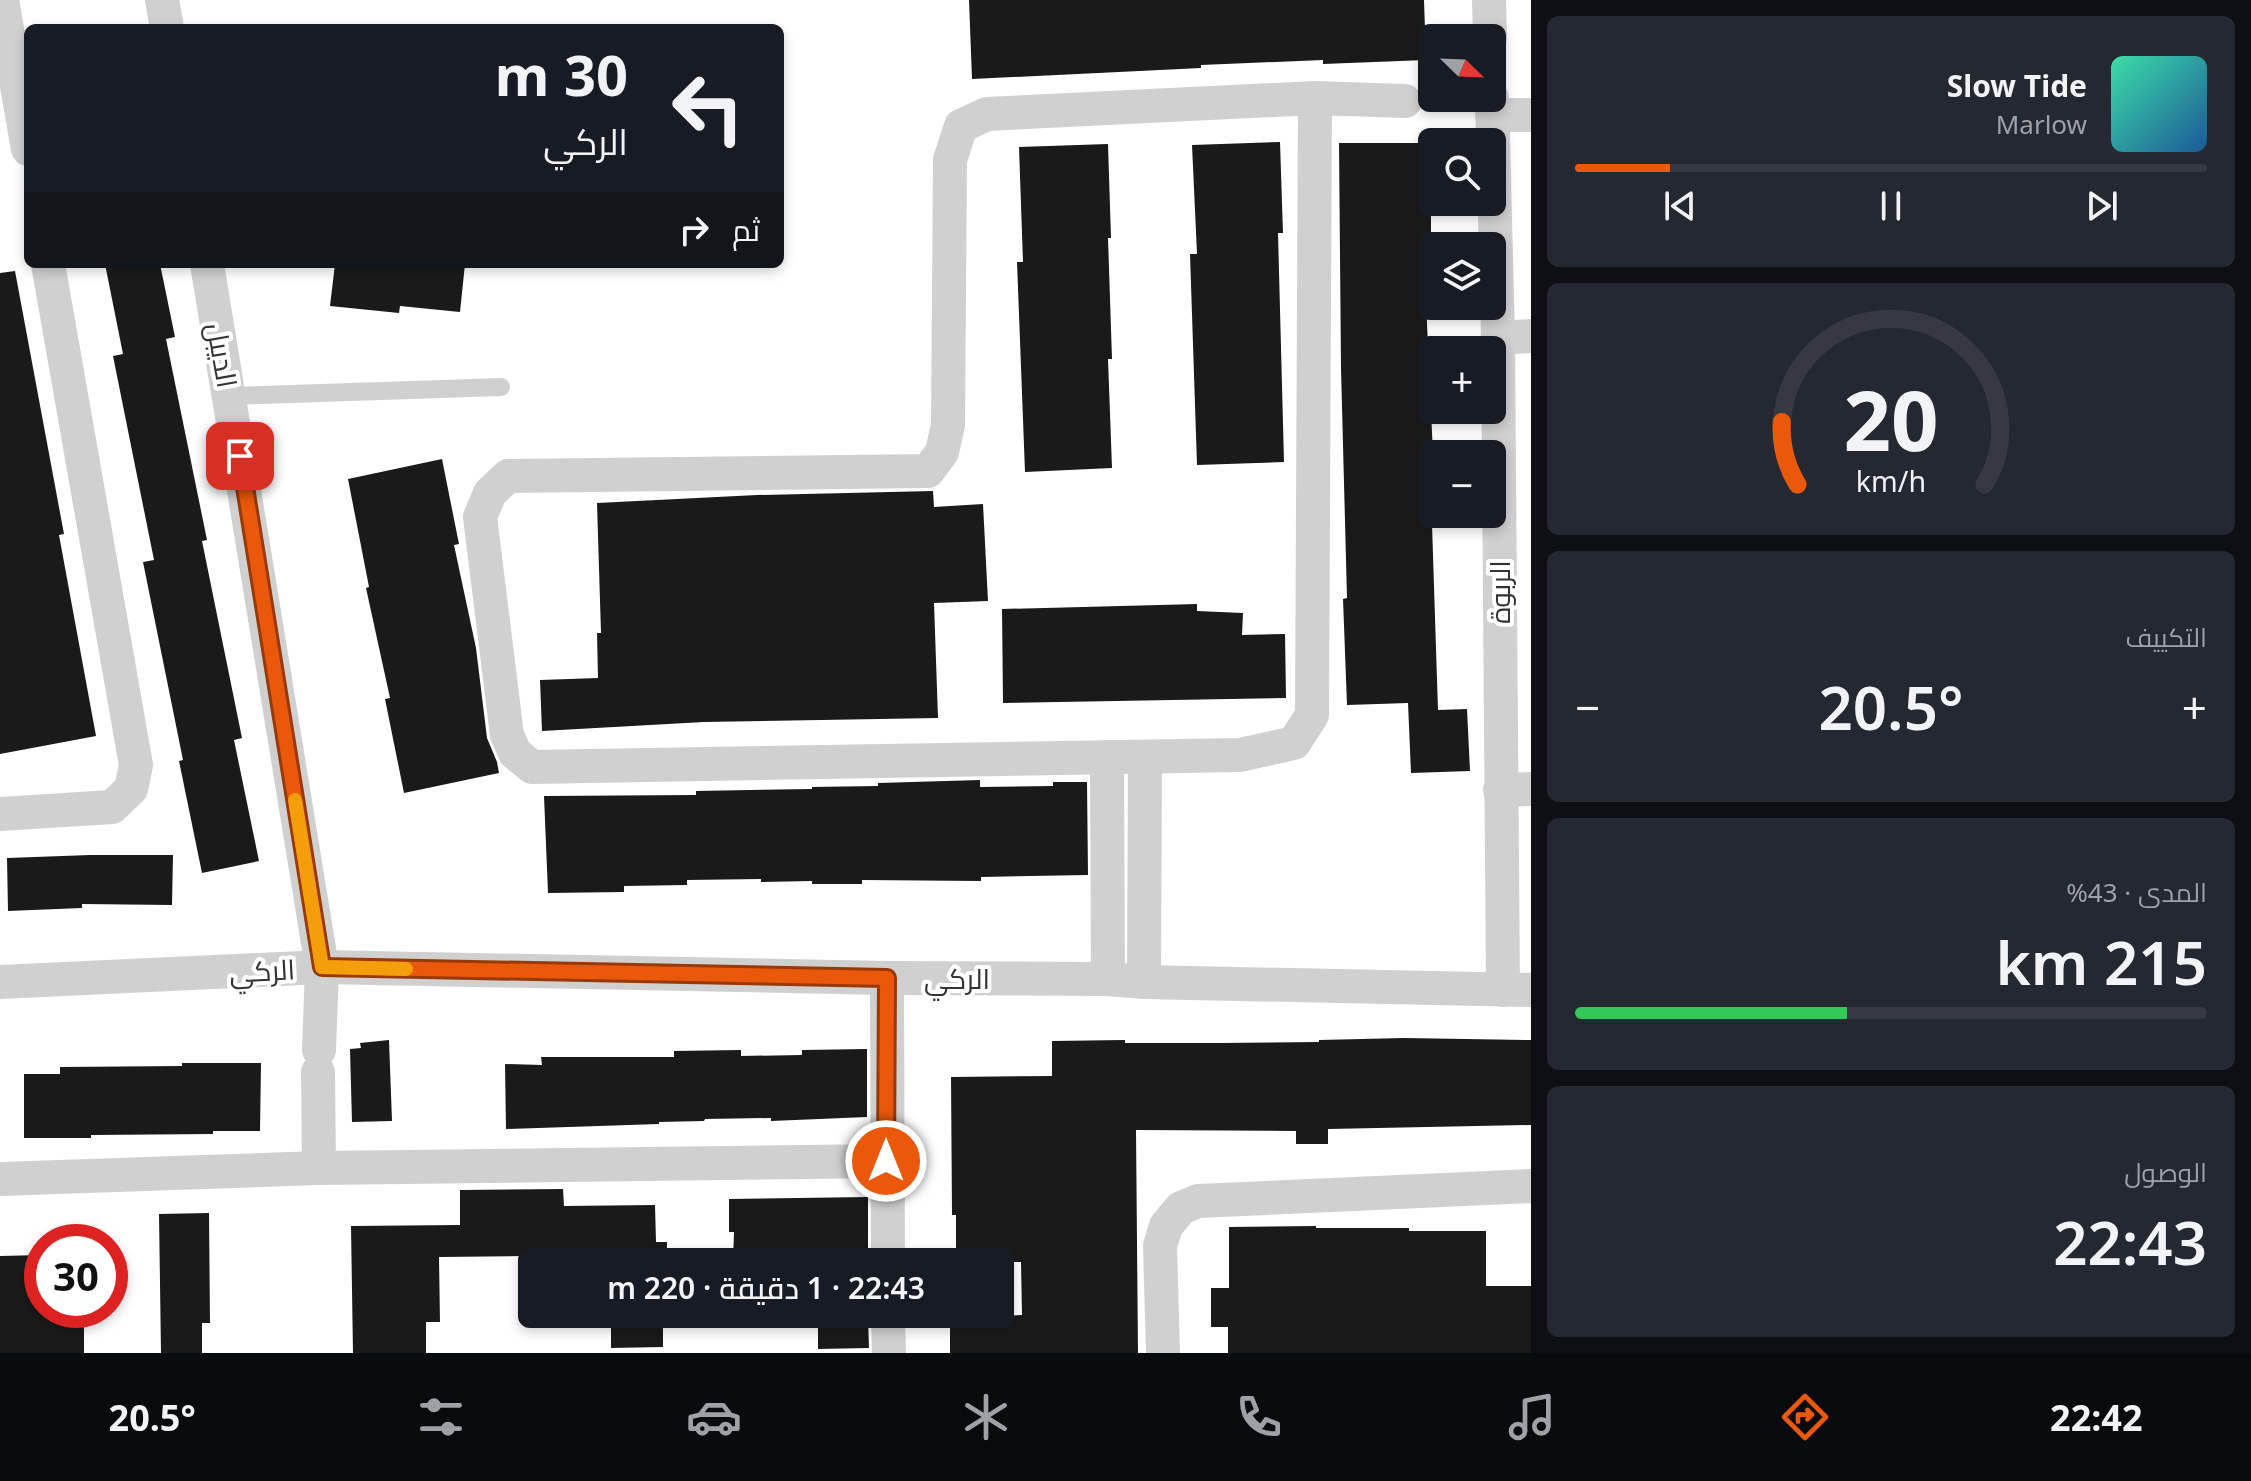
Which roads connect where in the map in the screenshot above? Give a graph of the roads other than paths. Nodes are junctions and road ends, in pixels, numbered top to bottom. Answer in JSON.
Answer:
{"nodes":[{"id":1,"x":2,"y":0,"type":"edge"},
{"id":2,"x":162,"y":0,"type":"edge"},
{"id":3,"x":1489,"y":0,"type":"edge"},
{"id":4,"x":166,"y":24,"type":"edge"},
{"id":5,"x":1490,"y":24,"type":"edge"},
{"id":6,"x":1315,"y":98,"type":"junction"},
{"id":7,"x":1405,"y":101,"type":"dead end"},
{"id":8,"x":1506,"y":110,"type":"edge"},
{"id":9,"x":1492,"y":112,"type":"edge"},
{"id":10,"x":1531,"y":115,"type":"edge"},
{"id":11,"x":24,"y":126,"type":"edge"},
{"id":12,"x":49,"y":268,"type":"edge"},
{"id":13,"x":208,"y":268,"type":"edge"},
{"id":14,"x":1514,"y":337,"type":"edge"},
{"id":15,"x":501,"y":387,"type":"dead end"},
{"id":16,"x":230,"y":396,"type":"junction"},
{"id":17,"x":1107,"y":757,"type":"junction"},
{"id":18,"x":1145,"y":757,"type":"junction"},
{"id":19,"x":1516,"y":790,"type":"edge"},
{"id":20,"x":0,"y":814,"type":"edge"},
{"id":21,"x":322,"y":967,"type":"junction"},
{"id":22,"x":887,"y":978,"type":"junction"},
{"id":23,"x":1108,"y":979,"type":"junction"},
{"id":24,"x":0,"y":982,"type":"edge"},
{"id":25,"x":1144,"y":982,"type":"junction"},
{"id":26,"x":1517,"y":990,"type":"edge"},
{"id":27,"x":886,"y":1161,"type":"junction"},
{"id":28,"x":319,"y":1168,"type":"junction"},
{"id":29,"x":0,"y":1179,"type":"edge"},
{"id":30,"x":1531,"y":1186,"type":"edge"},
{"id":31,"x":888,"y":1248,"type":"edge"},
{"id":32,"x":888,"y":1328,"type":"edge"},
{"id":33,"x":889,"y":1353,"type":"edge"},
{"id":34,"x":1163,"y":1353,"type":"edge"}],
"edges":[{"from":1,"to":11,"type":"street"},
{"from":2,"to":4,"type":"street"},
{"from":3,"to":5,"type":"street"},
{"from":6,"to":7,"type":"street"},
{"from":6,"to":17,"type":"street"},
{"from":6,"to":18,"type":"street"},
{"from":8,"to":10,"type":"street"},
{"from":9,"to":14,"type":"street","name":"الربوة"},
{"from":12,"to":20,"type":"street"},
{"from":13,"to":16,"type":"street","name":"الديبل"},
{"from":14,"to":19,"type":"street","name":"الربوة"},
{"from":15,"to":16,"type":"lane"},
{"from":16,"to":21,"type":"street","name":"الديبل"},
{"from":17,"to":18,"type":"street"},
{"from":17,"to":23,"type":"street"},
{"from":18,"to":25,"type":"street"},
{"from":19,"to":26,"type":"street","name":"الربوة"},
{"from":21,"to":22,"type":"street","name":"الركي"},
{"from":21,"to":24,"type":"street","name":"الركي"},
{"from":21,"to":28,"type":"street","name":"الديبل"},
{"from":22,"to":23,"type":"street","name":"الركي"},
{"from":22,"to":27,"type":"street"},
{"from":23,"to":25,"type":"street","name":"الركي"},
{"from":25,"to":26,"type":"street","name":"الركي"},
{"from":27,"to":28,"type":"street"},
{"from":27,"to":31,"type":"street"},
{"from":28,"to":29,"type":"street"},
{"from":30,"to":34,"type":"street"},
{"from":32,"to":33,"type":"street"}]}
